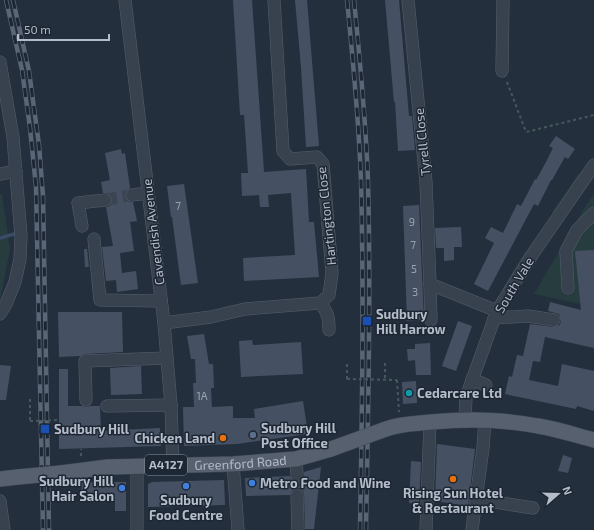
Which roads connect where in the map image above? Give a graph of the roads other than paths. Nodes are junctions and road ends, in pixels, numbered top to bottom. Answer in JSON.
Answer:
{"nodes":[{"id":1,"x":125,"y":0,"type":"edge"},
{"id":2,"x":274,"y":0,"type":"edge"},
{"id":3,"x":408,"y":0,"type":"edge"},
{"id":4,"x":503,"y":0,"type":"edge"},
{"id":5,"x":0,"y":62,"type":"edge"},
{"id":6,"x":502,"y":70,"type":"road end"},
{"id":7,"x":6,"y":129,"type":"edge"},
{"id":8,"x":594,"y":165,"type":"edge"},
{"id":9,"x":16,"y":171,"type":"junction"},
{"id":10,"x":0,"y":174,"type":"edge"},
{"id":11,"x":148,"y":193,"type":"junction"},
{"id":12,"x":132,"y":196,"type":"tunnel mouth"},
{"id":13,"x":105,"y":200,"type":"tunnel mouth"},
{"id":14,"x":594,"y":213,"type":"edge"},
{"id":15,"x":82,"y":226,"type":"dead end"},
{"id":16,"x":94,"y":239,"type":"dead end"},
{"id":17,"x":430,"y":284,"type":"junction"},
{"id":18,"x":568,"y":288,"type":"dead end"},
{"id":19,"x":161,"y":301,"type":"junction"},
{"id":20,"x":320,"y":303,"type":"junction"},
{"id":21,"x":0,"y":314,"type":"edge"},
{"id":22,"x":496,"y":315,"type":"junction"},
{"id":23,"x":431,"y":320,"type":"dead end"},
{"id":24,"x":554,"y":320,"type":"dead end"},
{"id":25,"x":164,"y":323,"type":"junction"},
{"id":26,"x":329,"y":330,"type":"dead end"},
{"id":27,"x":167,"y":358,"type":"junction"},
{"id":28,"x":472,"y":379,"type":"junction"},
{"id":29,"x":486,"y":385,"type":"dead end"},
{"id":30,"x":86,"y":400,"type":"dead end"},
{"id":31,"x":171,"y":405,"type":"junction"},
{"id":32,"x":107,"y":406,"type":"dead end"},
{"id":33,"x":465,"y":420,"type":"junction"},
{"id":34,"x":485,"y":420,"type":"junction"},
{"id":35,"x":430,"y":422,"type":"junction"},
{"id":36,"x":594,"y":440,"type":"edge"},
{"id":37,"x":296,"y":459,"type":"junction"},
{"id":38,"x":233,"y":464,"type":"junction"},
{"id":39,"x":172,"y":465,"type":"junction"},
{"id":40,"x":137,"y":466,"type":"junction"},
{"id":41,"x":297,"y":475,"type":"tunnel mouth"},
{"id":42,"x":0,"y":479,"type":"edge"},
{"id":43,"x":297,"y":495,"type":"tunnel mouth"},
{"id":44,"x":476,"y":499,"type":"junction"},
{"id":45,"x":0,"y":500,"type":"edge"},
{"id":46,"x":533,"y":508,"type":"dead end"},
{"id":47,"x":4,"y":530,"type":"edge"},
{"id":48,"x":137,"y":530,"type":"edge"},
{"id":49,"x":238,"y":530,"type":"edge"},
{"id":50,"x":298,"y":530,"type":"edge"},
{"id":51,"x":426,"y":530,"type":"edge"},
{"id":52,"x":472,"y":530,"type":"edge"}],
"edges":[{"from":1,"to":11,"type":"street","name":"Cavendish Avenue"},
{"from":2,"to":20,"type":"street","name":"Hartington Close"},
{"from":3,"to":17,"type":"street","name":"Tyrell Close"},
{"from":4,"to":6,"type":"street"},
{"from":5,"to":7,"type":"street"},
{"from":7,"to":9,"type":"street"},
{"from":8,"to":22,"type":"street","name":"South Vale"},
{"from":9,"to":10,"type":"street"},
{"from":9,"to":21,"type":"street"},
{"from":11,"to":12,"type":"street"},
{"from":11,"to":19,"type":"street","name":"Cavendish Avenue"},
{"from":13,"to":15,"type":"street"},
{"from":14,"to":18,"type":"street"},
{"from":16,"to":19,"type":"street"},
{"from":17,"to":22,"type":"street"},
{"from":17,"to":23,"type":"street","name":"Tyrell Close"},
{"from":19,"to":25,"type":"street","name":"Cavendish Avenue"},
{"from":20,"to":25,"type":"street"},
{"from":20,"to":26,"type":"street"},
{"from":22,"to":24,"type":"street"},
{"from":22,"to":28,"type":"street","name":"South Vale"},
{"from":25,"to":27,"type":"street","name":"Cavendish Avenue"},
{"from":27,"to":30,"type":"street"},
{"from":27,"to":31,"type":"street","name":"Cavendish Avenue"},
{"from":28,"to":29,"type":"street"},
{"from":28,"to":33,"type":"street","name":"South Vale"},
{"from":31,"to":32,"type":"street"},
{"from":31,"to":39,"type":"street","name":"Cavendish Avenue"},
{"from":33,"to":34,"type":"main road","name":"Greenford Road","number":"A4127"},
{"from":33,"to":35,"type":"main road","name":"Greenford Road","number":"A4127"},
{"from":34,"to":36,"type":"main road","name":"Greenford Road","number":"A4127"},
{"from":34,"to":44,"type":"street"},
{"from":35,"to":37,"type":"main road","name":"Greenford Road","number":"A4127","bridge":true},
{"from":35,"to":51,"type":"street"},
{"from":37,"to":38,"type":"main road","name":"Greenford Road","number":"A4127"},
{"from":37,"to":41,"type":"street"},
{"from":38,"to":39,"type":"main road","name":"Greenford Road","number":"A4127"},
{"from":38,"to":49,"type":"street"},
{"from":39,"to":40,"type":"main road","name":"Greenford Road","number":"A4127"},
{"from":40,"to":42,"type":"main road","name":"Greenford Road","number":"A4127","bridge":true},
{"from":40,"to":48,"type":"street"},
{"from":43,"to":50,"type":"street"},
{"from":44,"to":46,"type":"street"},
{"from":44,"to":52,"type":"street"},
{"from":45,"to":47,"type":"street"}]}
